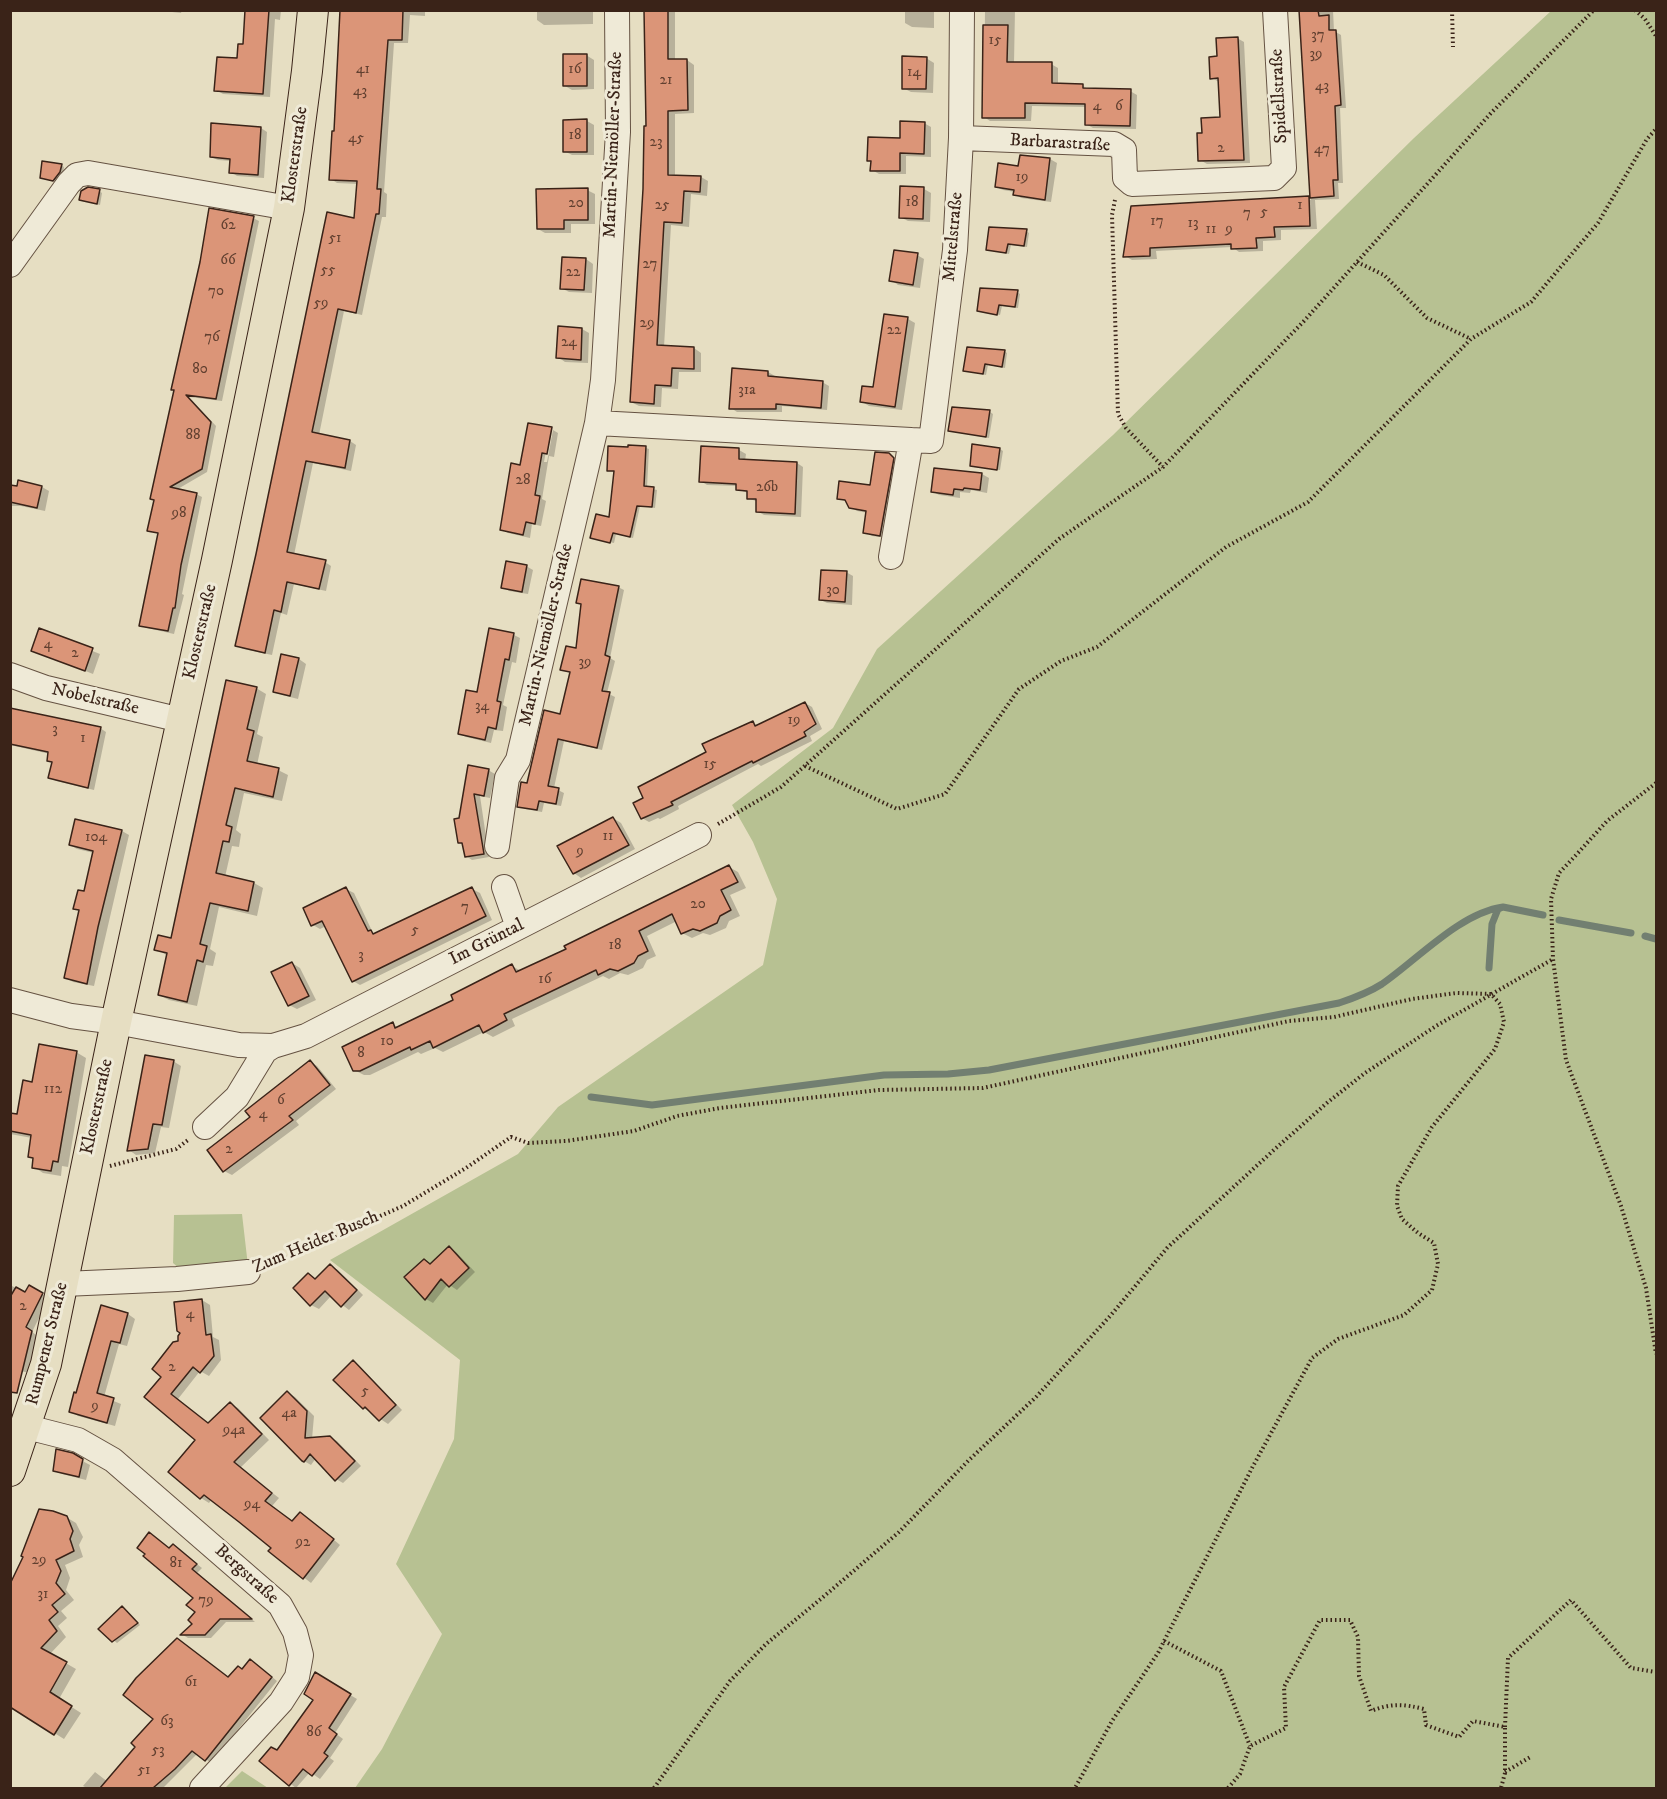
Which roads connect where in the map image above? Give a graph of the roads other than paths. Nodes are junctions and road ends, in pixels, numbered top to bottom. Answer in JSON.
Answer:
{"nodes":[{"id":1,"x":313,"y":10,"type":"edge"},
{"id":2,"x":617,"y":10,"type":"edge"},
{"id":3,"x":962,"y":10,"type":"edge"},
{"id":4,"x":1275,"y":10,"type":"edge"},
{"id":5,"x":961,"y":138,"type":"junction"},
{"id":6,"x":1132,"y":184,"type":"joint"},
{"id":7,"x":290,"y":208,"type":"junction"},
{"id":8,"x":10,"y":266,"type":"edge"},
{"id":9,"x":597,"y":423,"type":"junction"},
{"id":10,"x":911,"y":440,"type":"junction"},
{"id":11,"x":891,"y":558,"type":"dead end"},
{"id":12,"x":10,"y":675,"type":"edge"},
{"id":13,"x":182,"y":720,"type":"junction"},
{"id":14,"x":699,"y":835,"type":"road end"},
{"id":15,"x":496,"y":846,"type":"dead end"},
{"id":16,"x":504,"y":887,"type":"dead end"},
{"id":17,"x":518,"y":927,"type":"junction"},
{"id":18,"x":10,"y":1000,"type":"edge"},
{"id":19,"x":116,"y":1022,"type":"junction"},
{"id":20,"x":273,"y":1046,"type":"junction"},
{"id":21,"x":205,"y":1127,"type":"road end"},
{"id":22,"x":70,"y":1250,"type":"joint"},
{"id":23,"x":248,"y":1272,"type":"road end"},
{"id":24,"x":64,"y":1284,"type":"junction"},
{"id":25,"x":20,"y":1433,"type":"edge"},
{"id":26,"x":10,"y":1471,"type":"edge"},
{"id":27,"x":202,"y":1788,"type":"edge"}],
"edges":[{"from":1,"to":7,"type":"main road","name":"Klosterstraße"},
{"from":2,"to":9,"type":"street","name":"Martin-Niemöller-Straße"},
{"from":3,"to":5,"type":"street","name":"Mittelstraße"},
{"from":4,"to":6,"type":"street","name":"Spidellstraße"},
{"from":5,"to":6,"type":"street","name":"Barbarastraße"},
{"from":5,"to":10,"type":"street","name":"Mittelstraße"},
{"from":7,"to":8,"type":"street"},
{"from":7,"to":13,"type":"main road","name":"Klosterstraße"},
{"from":9,"to":10,"type":"street","name":"Mittelstraße"},
{"from":9,"to":15,"type":"street","name":"Martin-Niemöller-Straße"},
{"from":10,"to":11,"type":"street"},
{"from":12,"to":13,"type":"street","name":"Nobelstraße"},
{"from":13,"to":19,"type":"main road","name":"Klosterstraße"},
{"from":14,"to":17,"type":"street","name":"Im Grüntal"},
{"from":16,"to":17,"type":"street"},
{"from":17,"to":20,"type":"street","name":"Im Grüntal"},
{"from":18,"to":19,"type":"street","name":"Im Grüntal"},
{"from":19,"to":20,"type":"street","name":"Im Grüntal"},
{"from":19,"to":22,"type":"main road","name":"Klosterstraße"},
{"from":20,"to":21,"type":"street"},
{"from":22,"to":24,"type":"main road","name":"Rumpener Straße"},
{"from":23,"to":24,"type":"street","name":"Zum Heider Busch"},
{"from":24,"to":25,"type":"main road","name":"Rumpener Straße"},
{"from":25,"to":26,"type":"main road","name":"Rumpener Straße"},
{"from":25,"to":27,"type":"street","name":"Bergstraße"}]}
